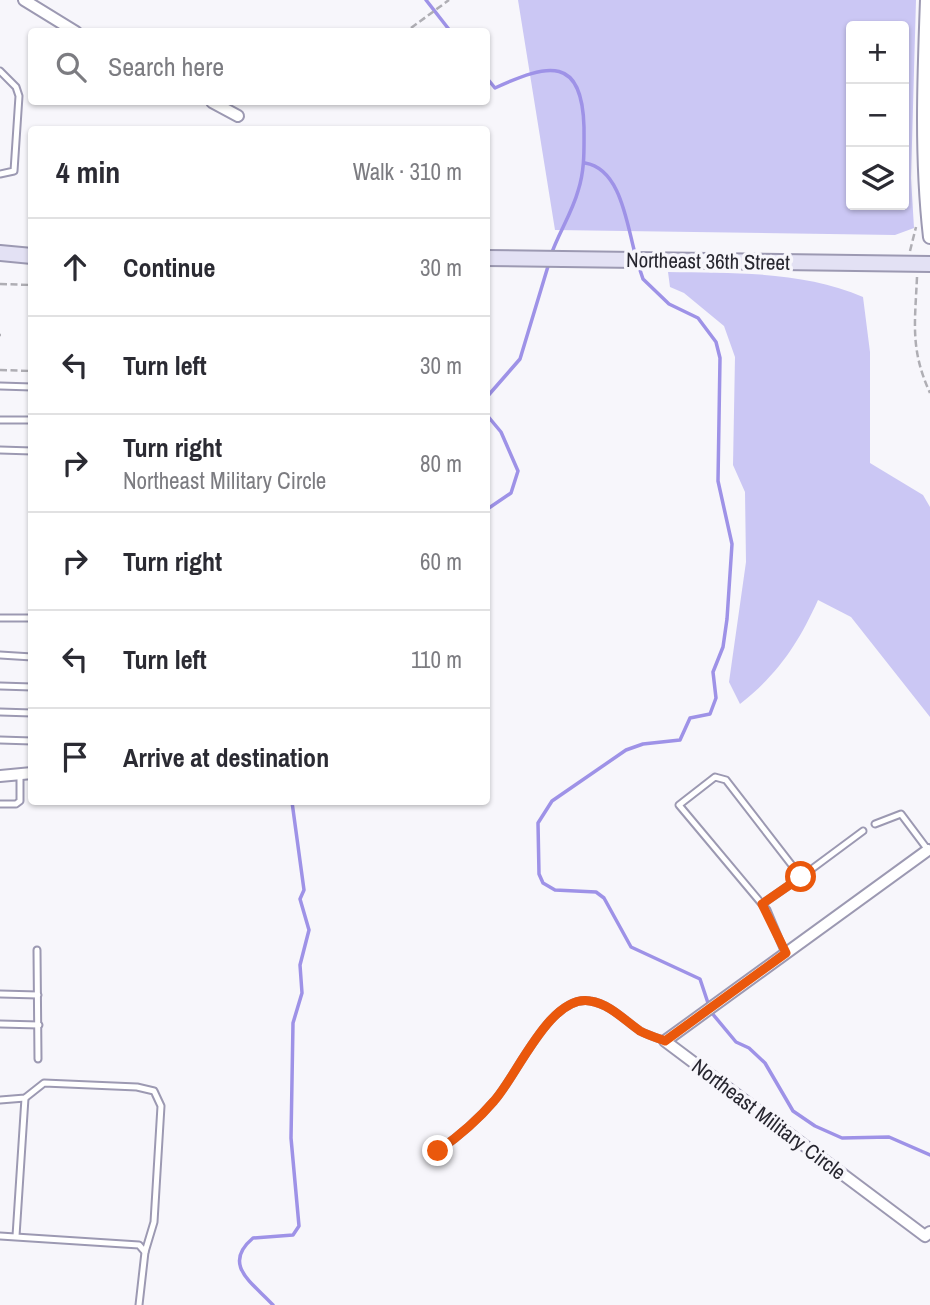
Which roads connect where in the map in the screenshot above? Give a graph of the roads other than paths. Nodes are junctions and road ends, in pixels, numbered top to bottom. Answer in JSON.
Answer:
{"nodes":[{"id":1,"x":24,"y":0,"type":"edge"},
{"id":2,"x":927,"y":0,"type":"edge"},
{"id":3,"x":70,"y":28,"type":"edge"},
{"id":4,"x":0,"y":71,"type":"edge"},
{"id":5,"x":218,"y":105,"type":"edge"},
{"id":6,"x":238,"y":116,"type":"dead end"},
{"id":7,"x":0,"y":174,"type":"edge"},
{"id":8,"x":930,"y":237,"type":"edge"},
{"id":9,"x":0,"y":253,"type":"edge"},
{"id":10,"x":28,"y":256,"type":"edge"},
{"id":11,"x":490,"y":258,"type":"edge"},
{"id":12,"x":930,"y":264,"type":"edge"},
{"id":13,"x":0,"y":386,"type":"edge"},
{"id":14,"x":28,"y":387,"type":"edge"},
{"id":15,"x":0,"y":420,"type":"edge"},
{"id":16,"x":28,"y":420,"type":"edge"},
{"id":17,"x":0,"y":450,"type":"edge"},
{"id":18,"x":28,"y":451,"type":"edge"},
{"id":19,"x":0,"y":618,"type":"edge"},
{"id":20,"x":28,"y":618,"type":"edge"},
{"id":21,"x":0,"y":655,"type":"edge"},
{"id":22,"x":28,"y":657,"type":"edge"},
{"id":23,"x":0,"y":686,"type":"edge"},
{"id":24,"x":28,"y":687,"type":"edge"},
{"id":25,"x":0,"y":712,"type":"edge"},
{"id":26,"x":28,"y":713,"type":"edge"},
{"id":27,"x":0,"y":740,"type":"edge"},
{"id":28,"x":28,"y":741,"type":"edge"},
{"id":29,"x":0,"y":775,"type":"edge"},
{"id":30,"x":26,"y":775,"type":"edge"},
{"id":31,"x":0,"y":804,"type":"edge"},
{"id":32,"x":875,"y":824,"type":"dead end"},
{"id":33,"x":863,"y":831,"type":"dead end"},
{"id":34,"x":929,"y":851,"type":"edge"},
{"id":35,"x":801,"y":877,"type":"junction"},
{"id":36,"x":762,"y":904,"type":"junction"},
{"id":37,"x":37,"y":950,"type":"dead end"},
{"id":38,"x":786,"y":953,"type":"junction"},
{"id":39,"x":0,"y":994,"type":"edge"},
{"id":40,"x":38,"y":995,"type":"junction"},
{"id":41,"x":0,"y":1024,"type":"edge"},
{"id":42,"x":38,"y":1025,"type":"junction"},
{"id":43,"x":665,"y":1041,"type":"junction"},
{"id":44,"x":38,"y":1059,"type":"dead end"},
{"id":45,"x":25,"y":1098,"type":"junction"},
{"id":46,"x":0,"y":1100,"type":"edge"},
{"id":47,"x":438,"y":1151,"type":"dead end"},
{"id":48,"x":930,"y":1232,"type":"edge"},
{"id":49,"x":0,"y":1236,"type":"edge"},
{"id":50,"x":16,"y":1236,"type":"junction"},
{"id":51,"x":145,"y":1252,"type":"junction"},
{"id":52,"x":139,"y":1305,"type":"edge"}],
"edges":[{"from":1,"to":3,"type":"street"},
{"from":2,"to":8,"type":"street"},
{"from":4,"to":7,"type":"lane"},
{"from":5,"to":6,"type":"street"},
{"from":9,"to":10,"type":"main road"},
{"from":11,"to":12,"type":"main road","name":"Northeast 36th Street"},
{"from":13,"to":14,"type":"lane"},
{"from":15,"to":16,"type":"lane"},
{"from":17,"to":18,"type":"lane"},
{"from":19,"to":20,"type":"lane"},
{"from":21,"to":22,"type":"lane"},
{"from":23,"to":24,"type":"lane"},
{"from":25,"to":26,"type":"lane"},
{"from":27,"to":28,"type":"lane"},
{"from":29,"to":30,"type":"street"},
{"from":30,"to":31,"type":"lane"},
{"from":32,"to":34,"type":"lane"},
{"from":33,"to":35,"type":"lane"},
{"from":34,"to":38,"type":"street"},
{"from":35,"to":36,"type":"lane"},
{"from":35,"to":36,"type":"lane"},
{"from":36,"to":38,"type":"lane"},
{"from":37,"to":40,"type":"lane"},
{"from":38,"to":43,"type":"street"},
{"from":39,"to":40,"type":"lane"},
{"from":40,"to":42,"type":"lane"},
{"from":41,"to":42,"type":"lane"},
{"from":42,"to":44,"type":"lane"},
{"from":43,"to":47,"type":"lane"},
{"from":43,"to":48,"type":"street","name":"Northeast Military Circle"},
{"from":45,"to":46,"type":"lane"},
{"from":45,"to":50,"type":"lane"},
{"from":45,"to":51,"type":"lane"},
{"from":49,"to":50,"type":"lane"},
{"from":50,"to":51,"type":"lane"},
{"from":51,"to":52,"type":"lane"}]}
